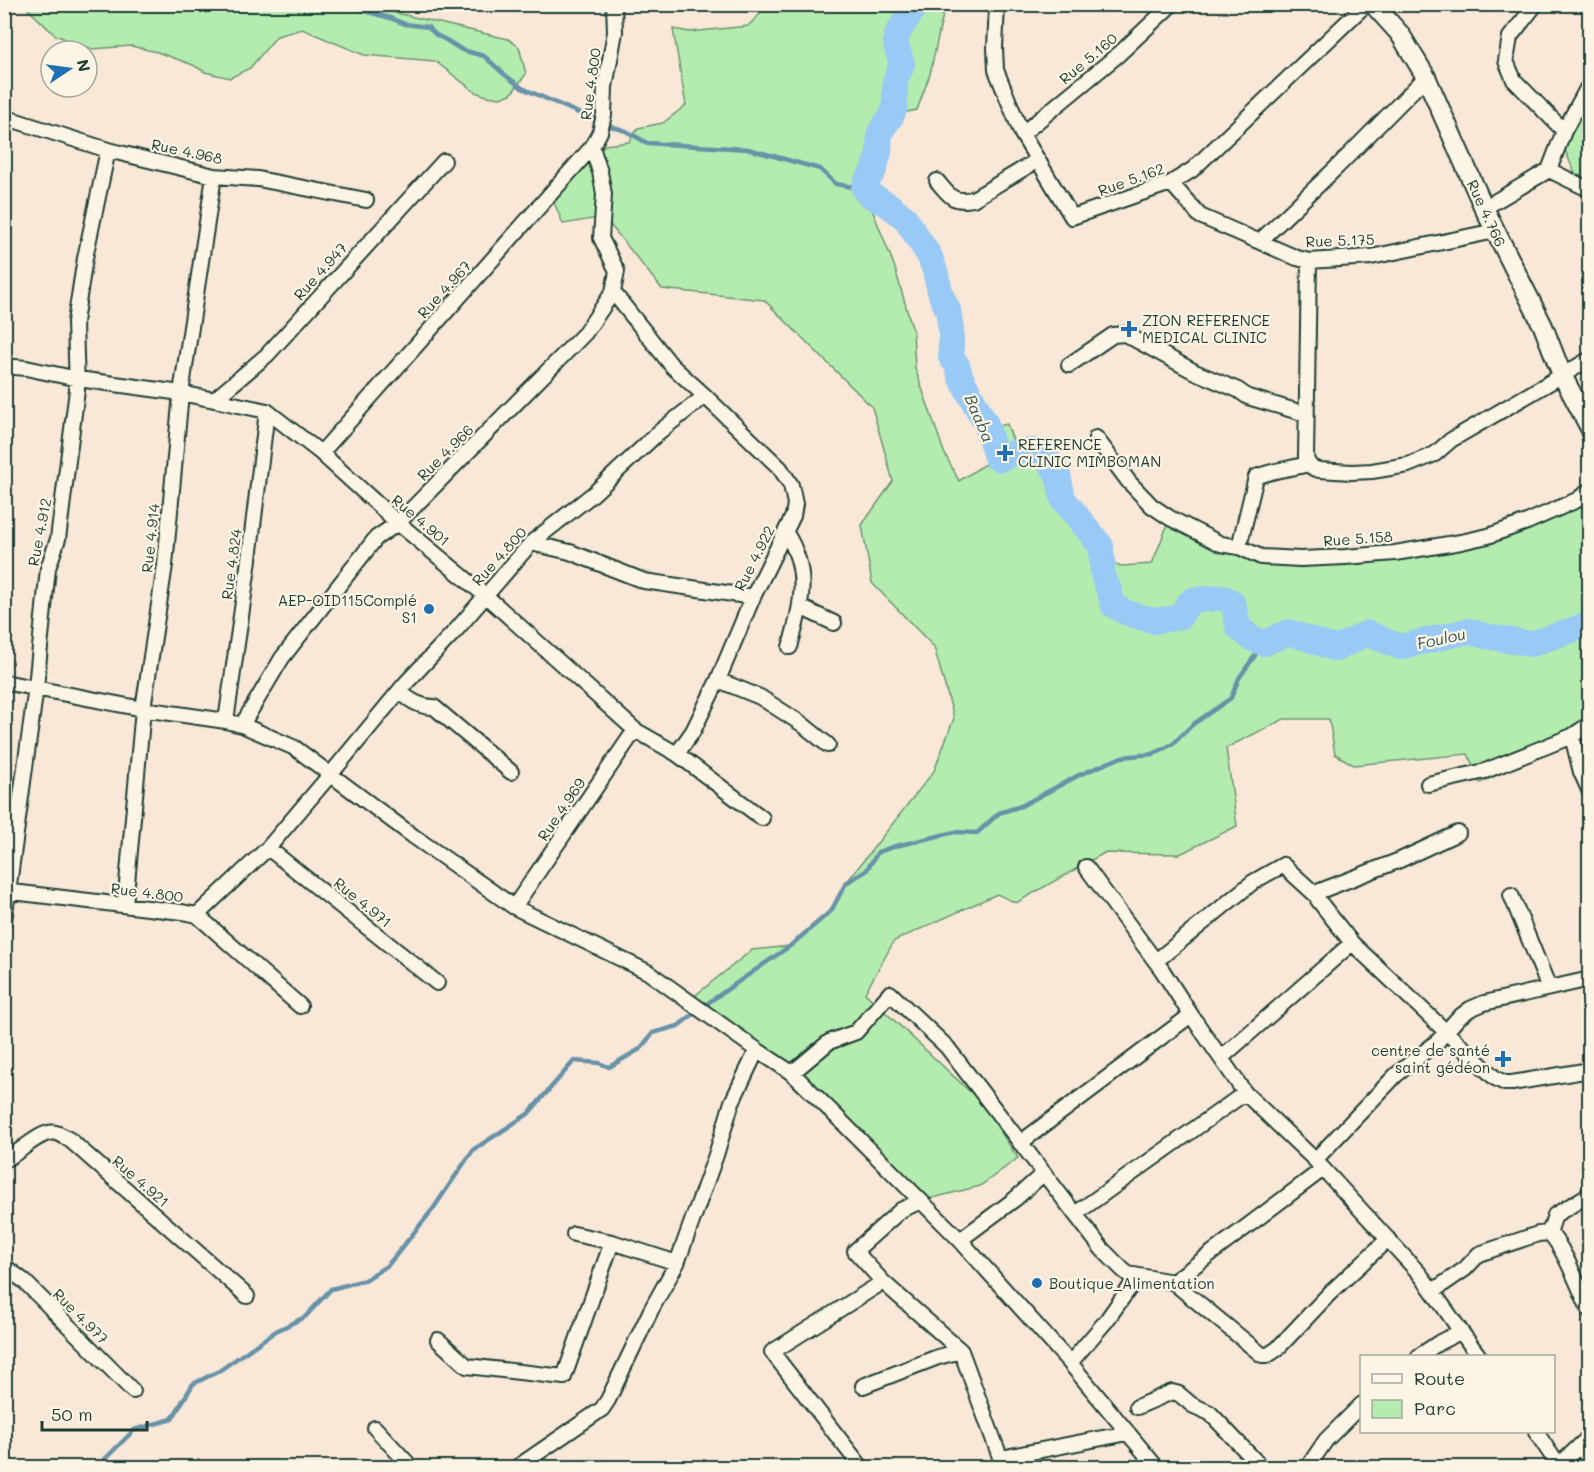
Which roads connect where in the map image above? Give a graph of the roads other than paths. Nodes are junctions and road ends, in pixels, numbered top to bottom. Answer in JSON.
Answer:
{"nodes":[{"id":1,"x":614,"y":4,"type":"edge"},
{"id":2,"x":997,"y":4,"type":"edge"},
{"id":3,"x":1172,"y":4,"type":"edge"},
{"id":4,"x":1366,"y":4,"type":"edge"},
{"id":5,"x":1373,"y":4,"type":"edge"},
{"id":6,"x":1536,"y":4,"type":"edge"},
{"id":7,"x":1426,"y":78,"type":"junction"},
{"id":8,"x":1590,"y":83,"type":"edge"},
{"id":9,"x":4,"y":117,"type":"edge"},
{"id":10,"x":1564,"y":131,"type":"junction"},
{"id":11,"x":1022,"y":134,"type":"junction"},
{"id":12,"x":592,"y":147,"type":"junction"},
{"id":13,"x":108,"y":150,"type":"junction"},
{"id":14,"x":1038,"y":160,"type":"junction"},
{"id":15,"x":444,"y":161,"type":"dead end"},
{"id":16,"x":1549,"y":170,"type":"junction"},
{"id":17,"x":214,"y":176,"type":"junction"},
{"id":18,"x":937,"y":181,"type":"dead end"},
{"id":19,"x":1171,"y":183,"type":"junction"},
{"id":20,"x":1590,"y":190,"type":"edge"},
{"id":21,"x":366,"y":200,"type":"dead end"},
{"id":22,"x":1484,"y":208,"type":"junction"},
{"id":23,"x":1495,"y":231,"type":"junction"},
{"id":24,"x":1260,"y":241,"type":"junction"},
{"id":25,"x":1309,"y":261,"type":"junction"},
{"id":26,"x":613,"y":292,"type":"junction"},
{"id":27,"x":1590,"y":359,"type":"edge"},
{"id":28,"x":1069,"y":365,"type":"dead end"},
{"id":29,"x":4,"y":366,"type":"edge"},
{"id":30,"x":1562,"y":375,"type":"junction"},
{"id":31,"x":78,"y":379,"type":"junction"},
{"id":32,"x":181,"y":393,"type":"junction"},
{"id":33,"x":705,"y":396,"type":"junction"},
{"id":34,"x":215,"y":399,"type":"junction"},
{"id":35,"x":267,"y":411,"type":"junction"},
{"id":36,"x":1306,"y":414,"type":"junction"},
{"id":37,"x":1590,"y":428,"type":"edge"},
{"id":38,"x":1096,"y":438,"type":"dead end"},
{"id":39,"x":321,"y":453,"type":"junction"},
{"id":40,"x":1308,"y":464,"type":"junction"},
{"id":41,"x":1590,"y":490,"type":"edge"},
{"id":42,"x":398,"y":523,"type":"junction"},
{"id":43,"x":786,"y":533,"type":"junction"},
{"id":44,"x":531,"y":543,"type":"junction"},
{"id":45,"x":1239,"y":547,"type":"junction"},
{"id":46,"x":486,"y":596,"type":"junction"},
{"id":47,"x":753,"y":597,"type":"junction"},
{"id":48,"x":800,"y":607,"type":"junction"},
{"id":49,"x":834,"y":622,"type":"dead end"},
{"id":50,"x":790,"y":647,"type":"dead end"},
{"id":51,"x":718,"y":680,"type":"junction"},
{"id":52,"x":4,"y":682,"type":"edge"},
{"id":53,"x":36,"y":687,"type":"junction"},
{"id":54,"x":400,"y":692,"type":"junction"},
{"id":55,"x":143,"y":709,"type":"junction"},
{"id":56,"x":226,"y":721,"type":"junction"},
{"id":57,"x":1590,"y":724,"type":"edge"},
{"id":58,"x":242,"y":725,"type":"junction"},
{"id":59,"x":634,"y":730,"type":"junction"},
{"id":60,"x":1572,"y":736,"type":"junction"},
{"id":61,"x":828,"y":745,"type":"dead end"},
{"id":62,"x":677,"y":754,"type":"junction"},
{"id":63,"x":511,"y":772,"type":"dead end"},
{"id":64,"x":330,"y":775,"type":"junction"},
{"id":65,"x":1428,"y":784,"type":"dead end"},
{"id":66,"x":1590,"y":792,"type":"edge"},
{"id":67,"x":762,"y":818,"type":"dead end"},
{"id":68,"x":1458,"y":833,"type":"dead end"},
{"id":69,"x":267,"y":848,"type":"junction"},
{"id":70,"x":1086,"y":867,"type":"dead end"},
{"id":71,"x":7,"y":891,"type":"edge"},
{"id":72,"x":1511,"y":895,"type":"dead end"},
{"id":73,"x":1317,"y":896,"type":"junction"},
{"id":74,"x":125,"y":905,"type":"junction"},
{"id":75,"x":514,"y":907,"type":"junction"},
{"id":76,"x":197,"y":915,"type":"junction"},
{"id":77,"x":4,"y":921,"type":"edge"},
{"id":78,"x":1352,"y":943,"type":"junction"},
{"id":79,"x":1156,"y":962,"type":"junction"},
{"id":80,"x":1590,"y":979,"type":"edge"},
{"id":81,"x":437,"y":983,"type":"dead end"},
{"id":82,"x":1548,"y":988,"type":"junction"},
{"id":83,"x":300,"y":1005,"type":"dead end"},
{"id":84,"x":1191,"y":1015,"type":"junction"},
{"id":85,"x":1446,"y":1030,"type":"junction"},
{"id":86,"x":757,"y":1050,"type":"junction"},
{"id":87,"x":1221,"y":1058,"type":"junction"},
{"id":88,"x":1590,"y":1070,"type":"edge"},
{"id":89,"x":792,"y":1073,"type":"junction"},
{"id":90,"x":1245,"y":1093,"type":"junction"},
{"id":91,"x":1020,"y":1143,"type":"junction"},
{"id":92,"x":4,"y":1160,"type":"edge"},
{"id":93,"x":1319,"y":1165,"type":"junction"},
{"id":94,"x":1044,"y":1173,"type":"junction"},
{"id":95,"x":1590,"y":1194,"type":"edge"},
{"id":96,"x":921,"y":1201,"type":"junction"},
{"id":97,"x":1075,"y":1214,"type":"junction"},
{"id":98,"x":1549,"y":1233,"type":"junction"},
{"id":99,"x":574,"y":1234,"type":"dead end"},
{"id":100,"x":1388,"y":1239,"type":"junction"},
{"id":101,"x":960,"y":1240,"type":"junction"},
{"id":102,"x":612,"y":1242,"type":"junction"},
{"id":103,"x":677,"y":1263,"type":"junction"},
{"id":104,"x":4,"y":1266,"type":"edge"},
{"id":105,"x":1138,"y":1276,"type":"junction"},
{"id":106,"x":883,"y":1282,"type":"junction"},
{"id":107,"x":1173,"y":1282,"type":"junction"},
{"id":108,"x":1433,"y":1291,"type":"junction"},
{"id":109,"x":247,"y":1296,"type":"dead end"},
{"id":110,"x":1590,"y":1311,"type":"edge"},
{"id":111,"x":1460,"y":1332,"type":"junction"},
{"id":112,"x":438,"y":1340,"type":"dead end"},
{"id":113,"x":961,"y":1351,"type":"junction"},
{"id":114,"x":1420,"y":1355,"type":"edge"},
{"id":115,"x":1478,"y":1355,"type":"edge"},
{"id":116,"x":1070,"y":1363,"type":"junction"},
{"id":117,"x":863,"y":1386,"type":"dead end"},
{"id":118,"x":133,"y":1391,"type":"dead end"},
{"id":119,"x":1360,"y":1406,"type":"edge"},
{"id":120,"x":1137,"y":1407,"type":"dead end"},
{"id":121,"x":375,"y":1428,"type":"dead end"},
{"id":122,"x":1128,"y":1433,"type":"junction"},
{"id":123,"x":1537,"y":1433,"type":"edge"},
{"id":124,"x":1584,"y":1441,"type":"edge"},
{"id":125,"x":1590,"y":1458,"type":"edge"},
{"id":126,"x":1003,"y":1462,"type":"edge"},
{"id":127,"x":534,"y":1463,"type":"edge"},
{"id":128,"x":1557,"y":1466,"type":"edge"},
{"id":129,"x":412,"y":1467,"type":"edge"},
{"id":130,"x":516,"y":1467,"type":"edge"},
{"id":131,"x":862,"y":1467,"type":"edge"},
{"id":132,"x":1157,"y":1467,"type":"edge"},
{"id":133,"x":1262,"y":1467,"type":"edge"},
{"id":134,"x":1307,"y":1467,"type":"edge"}],
"edges":[{"from":1,"to":12,"type":"street","name":"Rue 4.800"},
{"from":2,"to":11,"type":"street","name":"Rue 5.162"},
{"from":3,"to":11,"type":"street","name":"Rue 5.160"},
{"from":4,"to":19,"type":"street","name":"Rue 5.162"},
{"from":5,"to":7,"type":"street","name":"Rue 4.766"},
{"from":6,"to":10,"type":"street"},
{"from":7,"to":22,"type":"street","name":"Rue 4.766"},
{"from":7,"to":24,"type":"street"},
{"from":8,"to":10,"type":"street"},
{"from":9,"to":13,"type":"street","name":"Rue 4.968"},
{"from":10,"to":16,"type":"street"},
{"from":11,"to":14,"type":"street","name":"Rue 5.162"},
{"from":12,"to":26,"type":"street"},
{"from":12,"to":39,"type":"street","name":"Rue 4.967"},
{"from":13,"to":17,"type":"street","name":"Rue 4.968"},
{"from":13,"to":31,"type":"street","name":"Rue 4.912"},
{"from":14,"to":18,"type":"street"},
{"from":14,"to":19,"type":"street","name":"Rue 5.162"},
{"from":15,"to":34,"type":"street","name":"Rue 4.947"},
{"from":16,"to":20,"type":"street"},
{"from":16,"to":22,"type":"street"},
{"from":17,"to":21,"type":"street","name":"Rue 4.968"},
{"from":17,"to":32,"type":"street","name":"Rue 4.914"},
{"from":19,"to":24,"type":"street","name":"Rue 5.175"},
{"from":22,"to":23,"type":"street","name":"Rue 4.766"},
{"from":23,"to":25,"type":"street","name":"Rue 5.175"},
{"from":23,"to":30,"type":"street","name":"Rue 4.766"},
{"from":24,"to":25,"type":"street","name":"Rue 5.175"},
{"from":25,"to":36,"type":"street"},
{"from":26,"to":33,"type":"street"},
{"from":26,"to":42,"type":"street","name":"Rue 4.966"},
{"from":27,"to":30,"type":"street"},
{"from":28,"to":36,"type":"street"},
{"from":29,"to":31,"type":"street","name":"Rue 4.901"},
{"from":30,"to":37,"type":"street","name":"Rue 4.766"},
{"from":30,"to":40,"type":"street"},
{"from":31,"to":32,"type":"street","name":"Rue 4.901"},
{"from":31,"to":53,"type":"street","name":"Rue 4.912"},
{"from":32,"to":34,"type":"street","name":"Rue 4.901"},
{"from":32,"to":55,"type":"street","name":"Rue 4.914"},
{"from":33,"to":43,"type":"street","name":"Rue 4.922"},
{"from":33,"to":44,"type":"street","name":"Rue 4.800"},
{"from":34,"to":35,"type":"street","name":"Rue 4.901"},
{"from":35,"to":39,"type":"street","name":"Rue 4.901"},
{"from":35,"to":56,"type":"street","name":"Rue 4.824"},
{"from":36,"to":40,"type":"street"},
{"from":38,"to":45,"type":"street","name":"Rue 5.158"},
{"from":39,"to":42,"type":"street","name":"Rue 4.901"},
{"from":40,"to":45,"type":"street"},
{"from":41,"to":45,"type":"street","name":"Rue 5.158"},
{"from":42,"to":46,"type":"street","name":"Rue 4.901"},
{"from":42,"to":58,"type":"street","name":"Rue 4.966"},
{"from":43,"to":47,"type":"street","name":"Rue 4.922"},
{"from":43,"to":48,"type":"street"},
{"from":44,"to":46,"type":"street","name":"Rue 4.800"},
{"from":44,"to":47,"type":"street"},
{"from":46,"to":54,"type":"street","name":"Rue 4.800"},
{"from":46,"to":59,"type":"street","name":"Rue 4.901"},
{"from":47,"to":51,"type":"street","name":"Rue 4.922"},
{"from":48,"to":49,"type":"street"},
{"from":48,"to":50,"type":"street"},
{"from":51,"to":61,"type":"street"},
{"from":51,"to":62,"type":"street","name":"Rue 4.922"},
{"from":52,"to":53,"type":"street"},
{"from":53,"to":55,"type":"street"},
{"from":53,"to":71,"type":"street","name":"Rue 4.912"},
{"from":54,"to":63,"type":"street"},
{"from":54,"to":64,"type":"street","name":"Rue 4.800"},
{"from":55,"to":56,"type":"street"},
{"from":55,"to":74,"type":"street","name":"Rue 4.914"},
{"from":56,"to":58,"type":"street"},
{"from":57,"to":60,"type":"street"},
{"from":58,"to":64,"type":"street"},
{"from":59,"to":62,"type":"street","name":"Rue 4.901"},
{"from":59,"to":75,"type":"street","name":"Rue 4.969"},
{"from":60,"to":65,"type":"street"},
{"from":60,"to":66,"type":"street"},
{"from":62,"to":67,"type":"street","name":"Rue 4.901"},
{"from":64,"to":69,"type":"street","name":"Rue 4.800"},
{"from":64,"to":75,"type":"street"},
{"from":68,"to":73,"type":"street"},
{"from":69,"to":76,"type":"street","name":"Rue 4.800"},
{"from":69,"to":81,"type":"street","name":"Rue 4.971"},
{"from":70,"to":79,"type":"street"},
{"from":71,"to":74,"type":"street","name":"Rue 4.800"},
{"from":71,"to":77,"type":"street","name":"Rue 4.912"},
{"from":72,"to":82,"type":"street"},
{"from":73,"to":78,"type":"street"},
{"from":73,"to":79,"type":"street"},
{"from":74,"to":76,"type":"street","name":"Rue 4.800"},
{"from":75,"to":86,"type":"street"},
{"from":76,"to":83,"type":"street"},
{"from":78,"to":85,"type":"street"},
{"from":78,"to":87,"type":"street"},
{"from":79,"to":84,"type":"street"},
{"from":80,"to":82,"type":"street"},
{"from":82,"to":85,"type":"street"},
{"from":84,"to":87,"type":"street"},
{"from":84,"to":91,"type":"street"},
{"from":85,"to":88,"type":"street"},
{"from":85,"to":93,"type":"street"},
{"from":86,"to":89,"type":"street"},
{"from":86,"to":103,"type":"street"},
{"from":87,"to":90,"type":"street"},
{"from":89,"to":91,"type":"street"},
{"from":89,"to":96,"type":"street"},
{"from":90,"to":93,"type":"street"},
{"from":90,"to":97,"type":"street"},
{"from":91,"to":94,"type":"street"},
{"from":92,"to":109,"type":"street","name":"Rue 4.921"},
{"from":93,"to":100,"type":"street"},
{"from":93,"to":107,"type":"street"},
{"from":94,"to":97,"type":"street"},
{"from":94,"to":101,"type":"street"},
{"from":95,"to":98,"type":"street"},
{"from":96,"to":101,"type":"street"},
{"from":96,"to":106,"type":"street"},
{"from":97,"to":105,"type":"street"},
{"from":98,"to":108,"type":"street"},
{"from":98,"to":110,"type":"street"},
{"from":99,"to":102,"type":"street"},
{"from":100,"to":107,"type":"street"},
{"from":100,"to":108,"type":"street"},
{"from":101,"to":116,"type":"street"},
{"from":102,"to":103,"type":"street"},
{"from":102,"to":112,"type":"street"},
{"from":103,"to":127,"type":"street"},
{"from":104,"to":118,"type":"street","name":"Rue 4.977"},
{"from":105,"to":107,"type":"street"},
{"from":105,"to":116,"type":"street"},
{"from":106,"to":113,"type":"street"},
{"from":106,"to":131,"type":"street"},
{"from":108,"to":111,"type":"street"},
{"from":111,"to":114,"type":"street"},
{"from":111,"to":115,"type":"street"},
{"from":113,"to":117,"type":"street"},
{"from":113,"to":126,"type":"street"},
{"from":116,"to":122,"type":"street"},
{"from":119,"to":134,"type":"street"},
{"from":120,"to":133,"type":"street"},
{"from":121,"to":129,"type":"street"},
{"from":122,"to":126,"type":"street"},
{"from":122,"to":132,"type":"street"},
{"from":123,"to":128,"type":"street"},
{"from":124,"to":125,"type":"street"},
{"from":124,"to":128,"type":"street"},
{"from":127,"to":130,"type":"street"}]}
